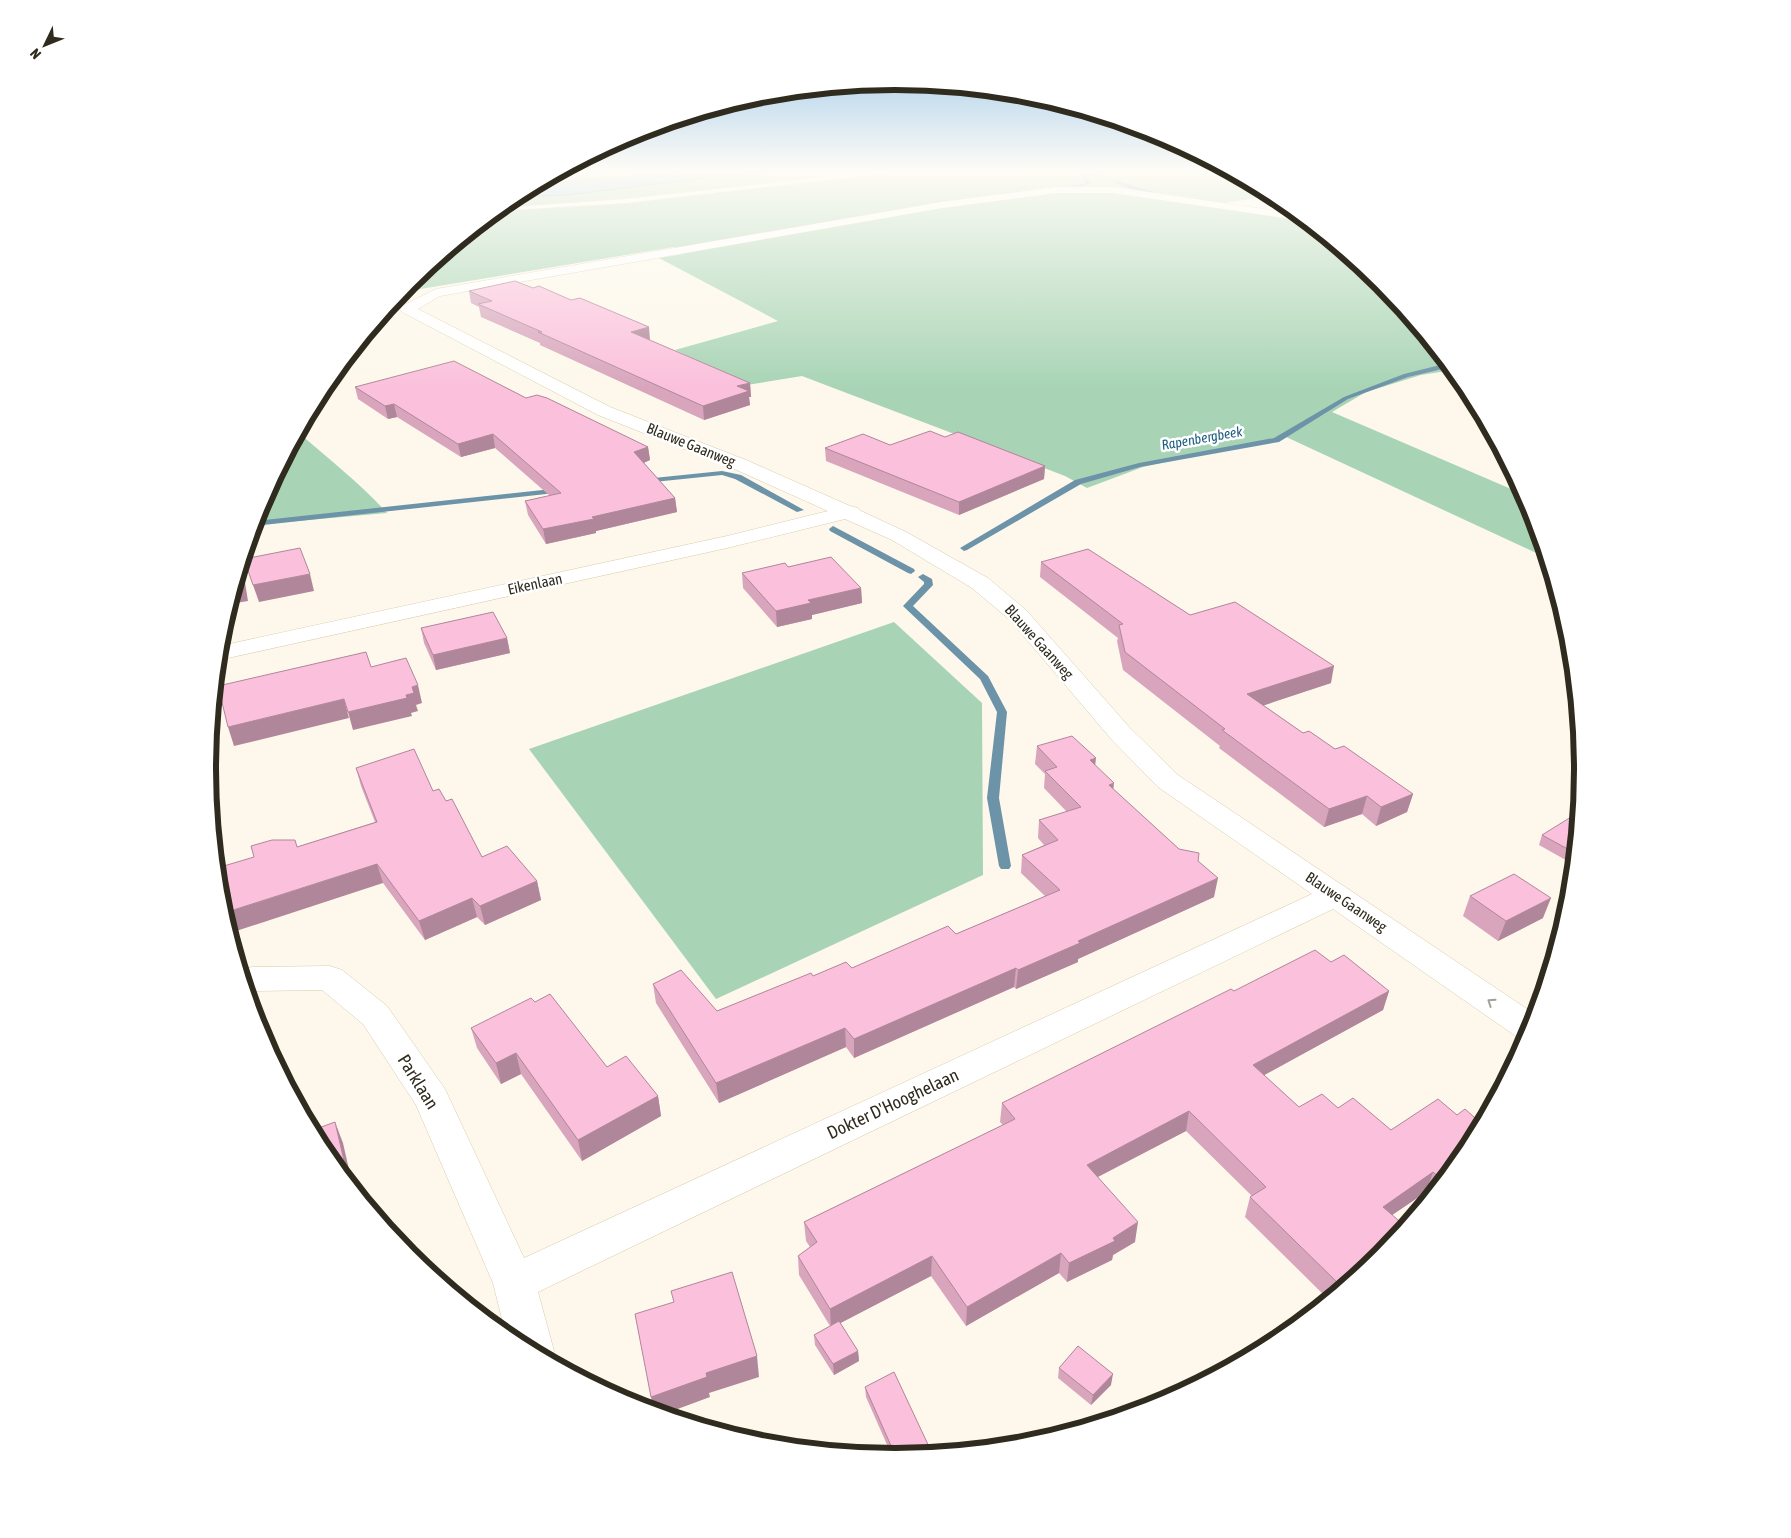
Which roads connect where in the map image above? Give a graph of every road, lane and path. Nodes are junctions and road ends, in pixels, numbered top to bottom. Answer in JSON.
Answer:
{"nodes":[{"id":1,"x":722,"y":244,"type":"edge"},
{"id":2,"x":404,"y":301,"type":"edge"},
{"id":3,"x":402,"y":303,"type":"edge"},
{"id":4,"x":850,"y":512,"type":"junction"},
{"id":5,"x":227,"y":651,"type":"edge"},
{"id":6,"x":1336,"y":896,"type":"junction"},
{"id":7,"x":251,"y":980,"type":"edge"},
{"id":8,"x":1524,"y":1025,"type":"edge"},
{"id":9,"x":514,"y":1283,"type":"junction"},
{"id":10,"x":529,"y":1341,"type":"edge"}],
"edges":[{"from":1,"to":2,"type":"street"},
{"from":3,"to":4,"type":"street","name":"Blauwe Gaanweg"},
{"from":4,"to":5,"type":"street","name":"Eikenlaan"},
{"from":4,"to":6,"type":"street","name":"Blauwe Gaanweg"},
{"from":8,"to":6,"type":"street","name":"Blauwe Gaanweg","one_way":true},
{"from":6,"to":9,"type":"street","name":"Dokter D'Hooghelaan"},
{"from":7,"to":9,"type":"street","name":"Parklaan"},
{"from":9,"to":10,"type":"street"}]}
